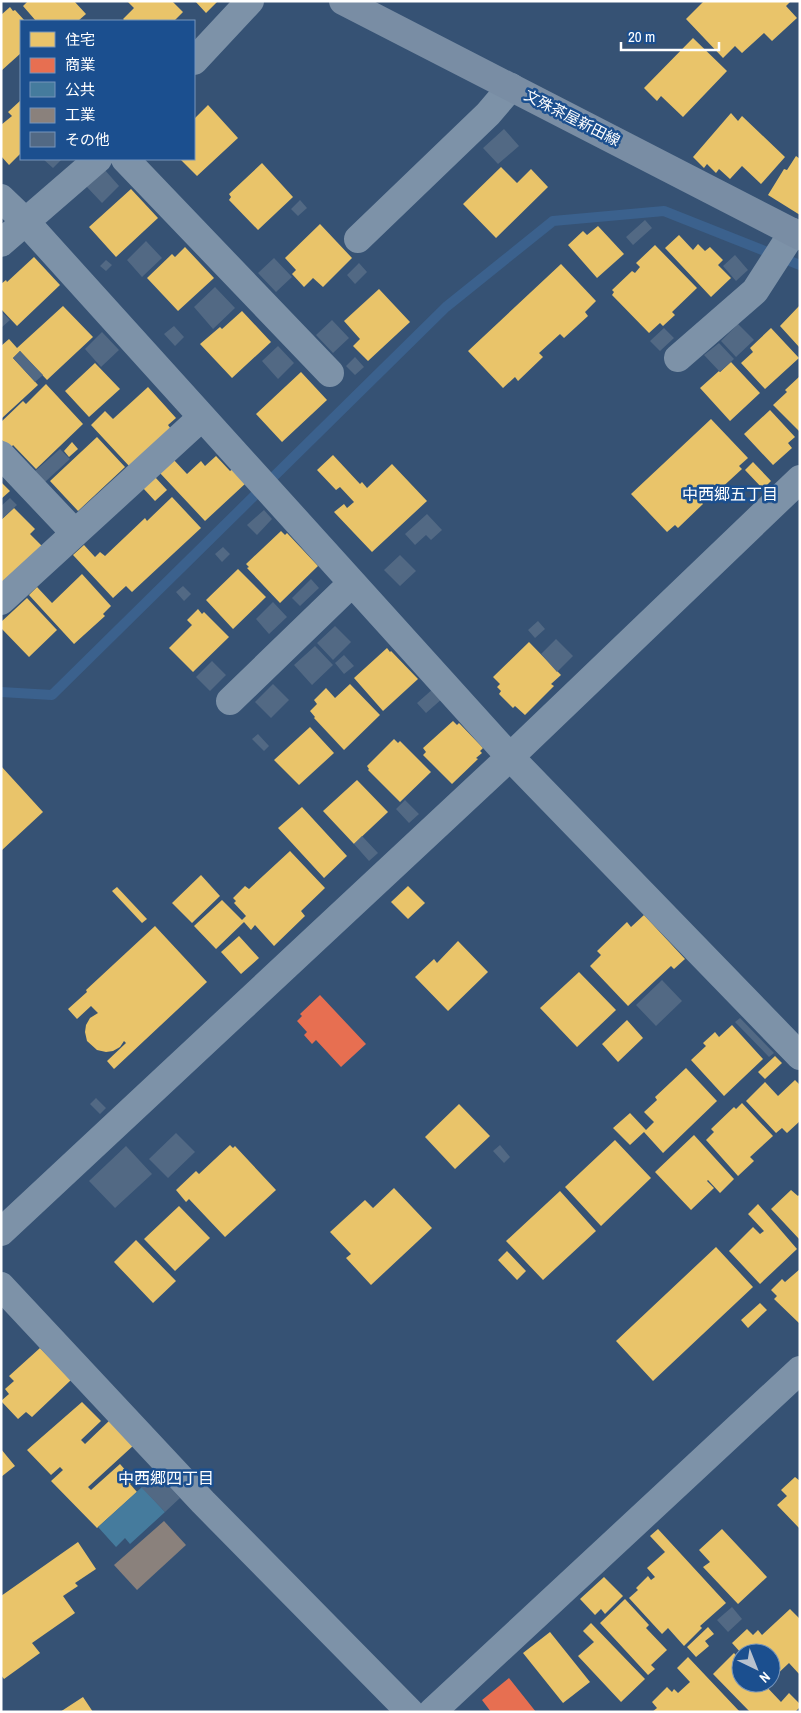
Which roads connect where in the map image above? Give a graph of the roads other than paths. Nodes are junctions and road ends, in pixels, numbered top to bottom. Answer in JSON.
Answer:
{"nodes":[{"id":1,"x":250,"y":1,"type":"edge"},
{"id":2,"x":343,"y":1,"type":"edge"},
{"id":3,"x":195,"y":60,"type":"edge"},
{"id":4,"x":511,"y":88,"type":"junction"},
{"id":5,"x":97,"y":160,"type":"edge"},
{"id":6,"x":126,"y":160,"type":"edge"},
{"id":7,"x":1,"y":198,"type":"edge"},
{"id":8,"x":25,"y":221,"type":"junction"},
{"id":9,"x":796,"y":234,"type":"edge"},
{"id":10,"x":358,"y":240,"type":"dead end"},
{"id":11,"x":1,"y":243,"type":"edge"},
{"id":12,"x":678,"y":358,"type":"dead end"},
{"id":13,"x":330,"y":373,"type":"dead end"},
{"id":14,"x":202,"y":417,"type":"junction"},
{"id":15,"x":1,"y":455,"type":"edge"},
{"id":16,"x":800,"y":479,"type":"edge"},
{"id":17,"x":75,"y":533,"type":"junction"},
{"id":18,"x":352,"y":583,"type":"junction"},
{"id":19,"x":1,"y":600,"type":"edge"},
{"id":20,"x":230,"y":701,"type":"dead end"},
{"id":21,"x":510,"y":757,"type":"junction"},
{"id":22,"x":800,"y":1056,"type":"edge"},
{"id":23,"x":1,"y":1232,"type":"edge"},
{"id":24,"x":1,"y":1286,"type":"edge"},
{"id":25,"x":800,"y":1370,"type":"edge"},
{"id":26,"x":410,"y":1712,"type":"edge"},
{"id":27,"x":432,"y":1712,"type":"edge"}],
"edges":[{"from":1,"to":3,"type":"street"},
{"from":2,"to":4,"type":"main road","name":"文殊茶屋新田線"},
{"from":4,"to":9,"type":"main road","name":"文殊茶屋新田線"},
{"from":4,"to":10,"type":"street"},
{"from":5,"to":8,"type":"street"},
{"from":6,"to":13,"type":"street"},
{"from":7,"to":8,"type":"street"},
{"from":8,"to":11,"type":"street"},
{"from":8,"to":14,"type":"street"},
{"from":9,"to":12,"type":"street"},
{"from":14,"to":17,"type":"street"},
{"from":14,"to":18,"type":"street"},
{"from":15,"to":17,"type":"street"},
{"from":16,"to":21,"type":"street"},
{"from":17,"to":19,"type":"street"},
{"from":18,"to":20,"type":"street"},
{"from":18,"to":21,"type":"street"},
{"from":21,"to":22,"type":"street"},
{"from":21,"to":23,"type":"street"},
{"from":24,"to":26,"type":"street"},
{"from":25,"to":27,"type":"street"}]}
